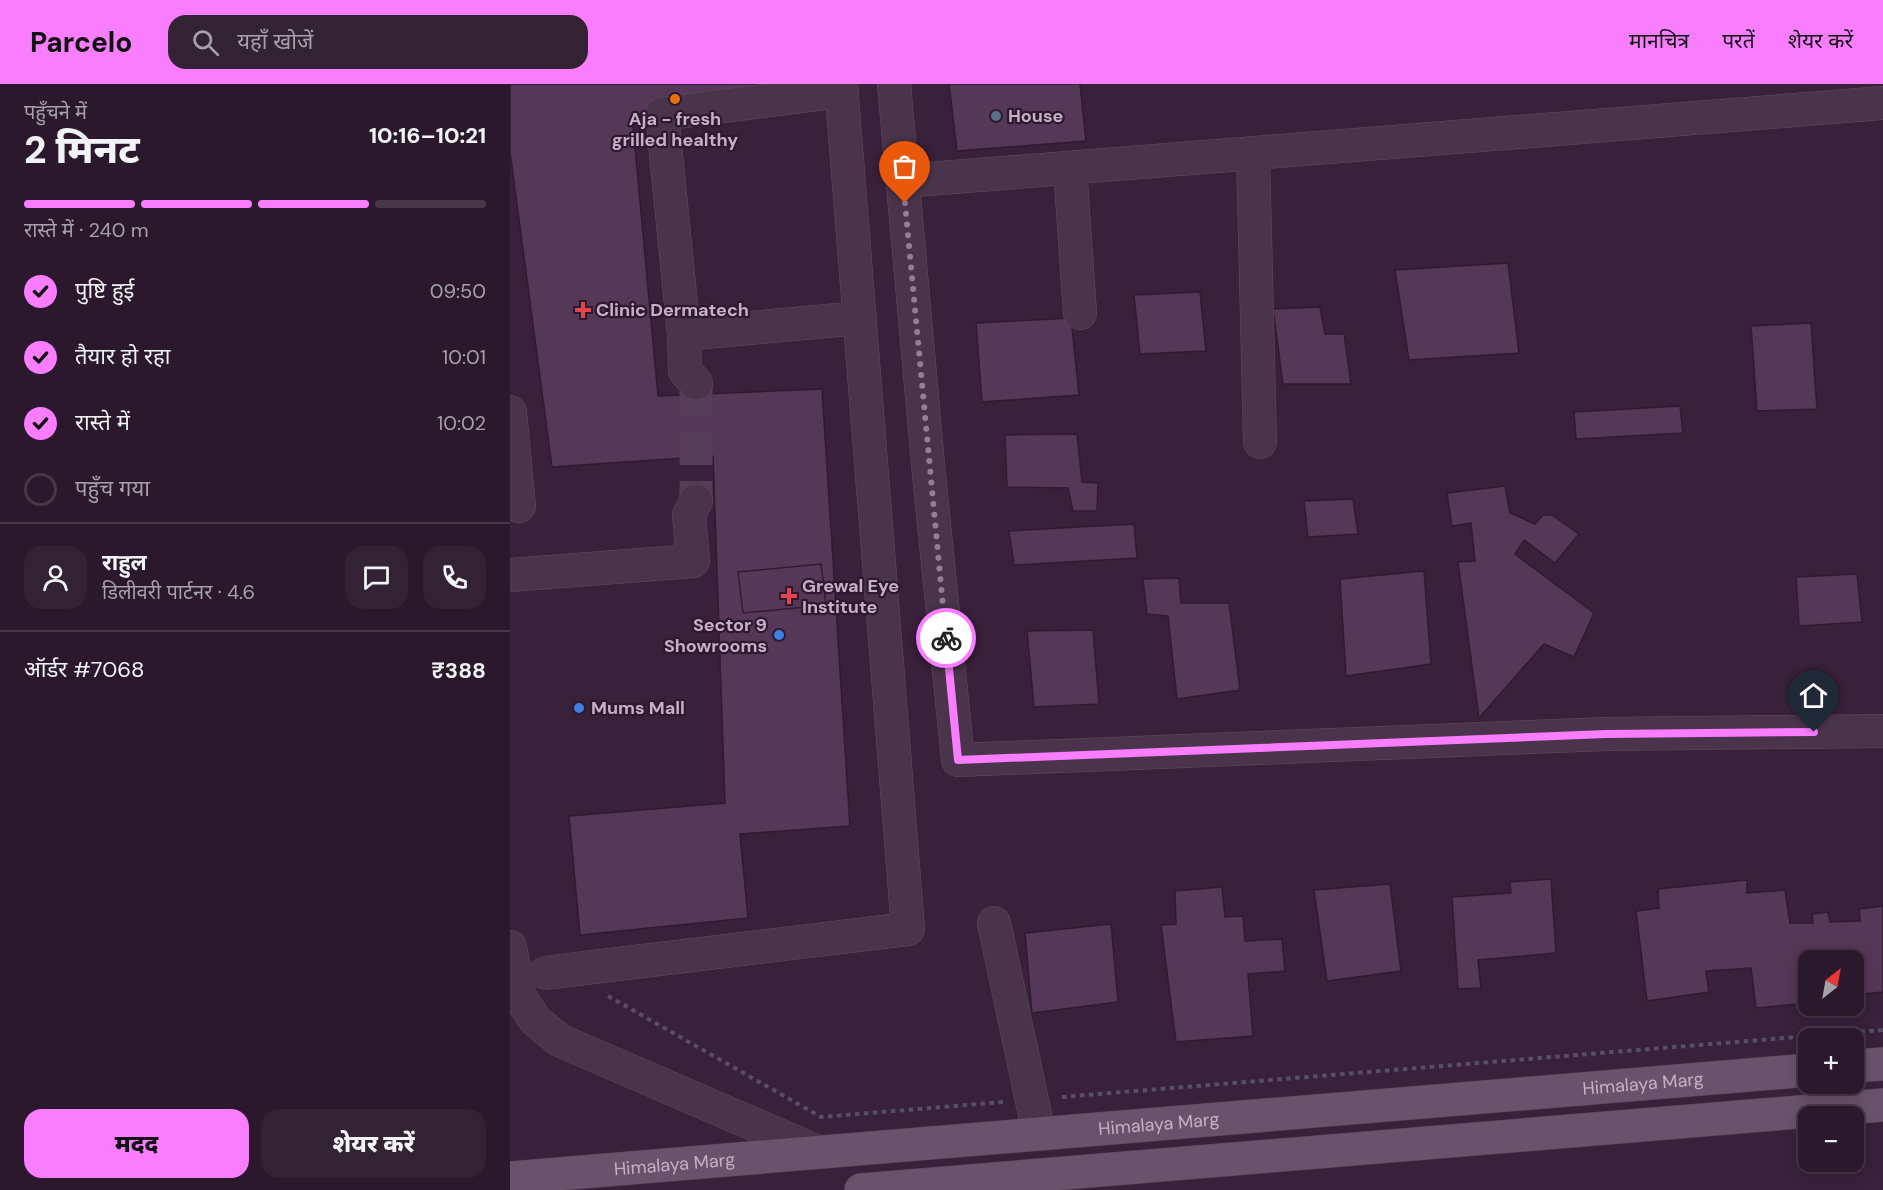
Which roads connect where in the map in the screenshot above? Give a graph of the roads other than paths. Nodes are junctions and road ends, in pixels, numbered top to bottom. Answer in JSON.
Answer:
{"nodes":[{"id":1,"x":894,"y":84,"type":"edge"},
{"id":2,"x":842,"y":87,"type":"edge"},
{"id":3,"x":1883,"y":103,"type":"edge"},
{"id":4,"x":1253,"y":153,"type":"junction"},
{"id":5,"x":1070,"y":168,"type":"junction"},
{"id":6,"x":903,"y":181,"type":"junction"},
{"id":7,"x":1080,"y":313,"type":"dead end"},
{"id":8,"x":860,"y":318,"type":"junction"},
{"id":9,"x":684,"y":334,"type":"junction"},
{"id":10,"x":685,"y":380,"type":"tunnel mouth"},
{"id":11,"x":511,"y":429,"type":"edge"},
{"id":12,"x":1260,"y":442,"type":"dead end"},
{"id":13,"x":687,"y":505,"type":"tunnel mouth"},
{"id":14,"x":519,"y":506,"type":"dead end"},
{"id":15,"x":510,"y":575,"type":"edge"},
{"id":16,"x":1883,"y":731,"type":"edge"},
{"id":17,"x":994,"y":923,"type":"dead end"},
{"id":18,"x":523,"y":966,"type":"edge"},
{"id":19,"x":1883,"y":1064,"type":"edge"},
{"id":20,"x":1864,"y":1065,"type":"edge"},
{"id":21,"x":1798,"y":1071,"type":"edge"},
{"id":22,"x":1883,"y":1105,"type":"edge"},
{"id":23,"x":1040,"y":1133,"type":"junction"},
{"id":24,"x":818,"y":1152,"type":"junction"},
{"id":25,"x":510,"y":1178,"type":"edge"},
{"id":26,"x":861,"y":1190,"type":"edge"}],
"edges":[{"from":1,"to":6,"type":"street"},
{"from":2,"to":8,"type":"street"},
{"from":2,"to":9,"type":"street"},
{"from":3,"to":4,"type":"street"},
{"from":4,"to":5,"type":"street"},
{"from":4,"to":12,"type":"street"},
{"from":5,"to":6,"type":"street"},
{"from":5,"to":7,"type":"street"},
{"from":6,"to":16,"type":"street"},
{"from":8,"to":9,"type":"street"},
{"from":8,"to":18,"type":"street","bridge":true},
{"from":9,"to":10,"type":"street"},
{"from":11,"to":14,"type":"street"},
{"from":13,"to":15,"type":"street"},
{"from":17,"to":23,"type":"street"},
{"from":18,"to":24,"type":"street"},
{"from":19,"to":20,"type":"main road"},
{"from":21,"to":23,"type":"main road","name":"Himalaya Marg"},
{"from":22,"to":26,"type":"main road"},
{"from":23,"to":24,"type":"main road","name":"Himalaya Marg"},
{"from":24,"to":25,"type":"main road","name":"Himalaya Marg"}]}
